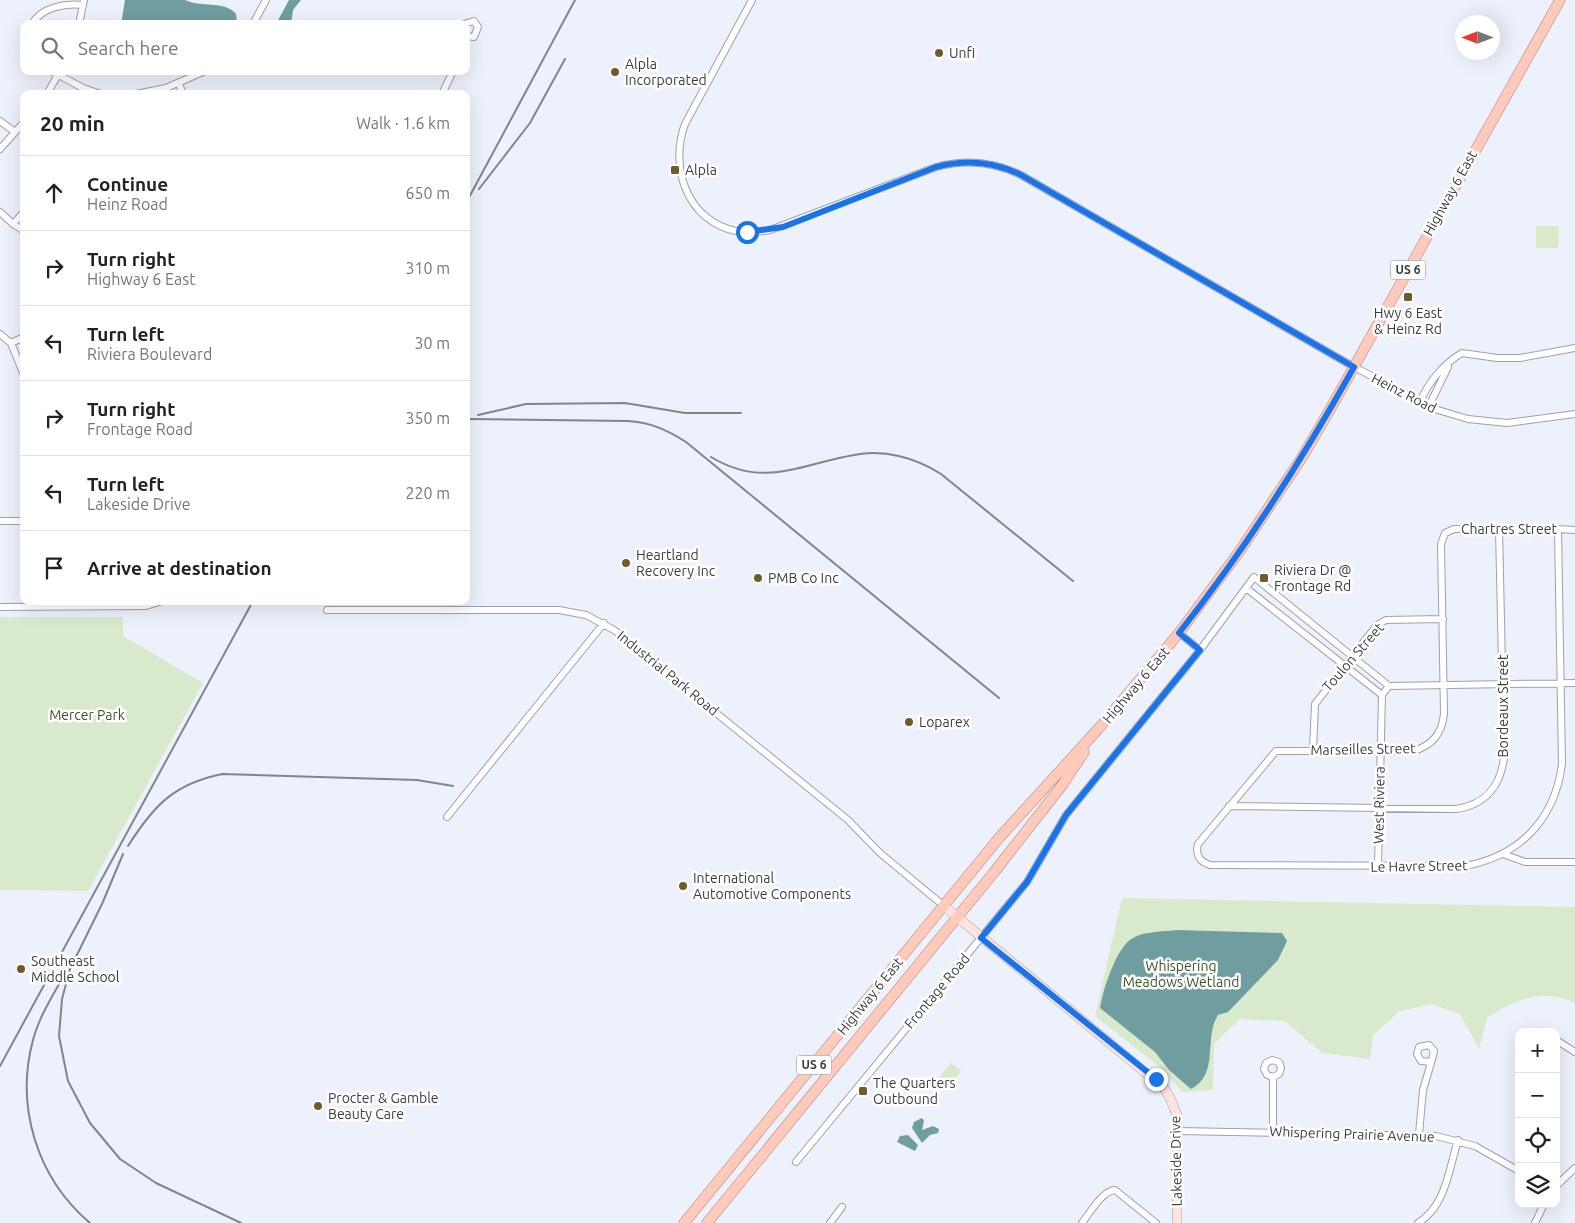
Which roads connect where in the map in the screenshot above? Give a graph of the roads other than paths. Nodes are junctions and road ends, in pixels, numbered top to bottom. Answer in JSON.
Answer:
{"nodes":[{"id":1,"x":266,"y":0,"type":"edge"},
{"id":2,"x":752,"y":0,"type":"edge"},
{"id":3,"x":1560,"y":0,"type":"edge"},
{"id":4,"x":83,"y":3,"type":"edge"},
{"id":5,"x":35,"y":20,"type":"edge"},
{"id":6,"x":80,"y":20,"type":"edge"},
{"id":7,"x":256,"y":20,"type":"edge"},
{"id":8,"x":470,"y":22,"type":"edge"},
{"id":9,"x":470,"y":36,"type":"edge"},
{"id":10,"x":58,"y":75,"type":"edge"},
{"id":11,"x":62,"y":75,"type":"edge"},
{"id":12,"x":197,"y":75,"type":"edge"},
{"id":13,"x":451,"y":75,"type":"edge"},
{"id":14,"x":179,"y":84,"type":"junction"},
{"id":15,"x":49,"y":90,"type":"edge"},
{"id":16,"x":89,"y":90,"type":"edge"},
{"id":17,"x":153,"y":90,"type":"edge"},
{"id":18,"x":181,"y":90,"type":"edge"},
{"id":19,"x":444,"y":90,"type":"edge"},
{"id":20,"x":0,"y":121,"type":"edge"},
{"id":21,"x":20,"y":126,"type":"edge"},
{"id":22,"x":15,"y":132,"type":"junction"},
{"id":23,"x":0,"y":149,"type":"edge"},
{"id":24,"x":0,"y":212,"type":"edge"},
{"id":25,"x":20,"y":216,"type":"edge"},
{"id":26,"x":13,"y":224,"type":"junction"},
{"id":27,"x":20,"y":229,"type":"edge"},
{"id":28,"x":0,"y":334,"type":"edge"},
{"id":29,"x":20,"y":339,"type":"edge"},
{"id":30,"x":11,"y":343,"type":"junction"},
{"id":31,"x":1575,"y":348,"type":"edge"},
{"id":32,"x":1450,"y":361,"type":"junction"},
{"id":33,"x":20,"y":365,"type":"edge"},
{"id":34,"x":1354,"y":367,"type":"junction"},
{"id":35,"x":1420,"y":402,"type":"junction"},
{"id":36,"x":1429,"y":406,"type":"junction"},
{"id":37,"x":1575,"y":414,"type":"edge"},
{"id":38,"x":0,"y":521,"type":"edge"},
{"id":39,"x":20,"y":521,"type":"edge"},
{"id":40,"x":1558,"y":529,"type":"junction"},
{"id":41,"x":1499,"y":530,"type":"junction"},
{"id":42,"x":1575,"y":530,"type":"edge"},
{"id":43,"x":1445,"y":533,"type":"joint"},
{"id":44,"x":1246,"y":588,"type":"junction"},
{"id":45,"x":149,"y":605,"type":"edge"},
{"id":46,"x":0,"y":607,"type":"edge"},
{"id":47,"x":327,"y":610,"type":"dead end"},
{"id":48,"x":1443,"y":619,"type":"junction"},
{"id":49,"x":604,"y":623,"type":"junction"},
{"id":50,"x":1179,"y":633,"type":"junction"},
{"id":51,"x":1200,"y":650,"type":"junction"},
{"id":52,"x":1352,"y":656,"type":"junction"},
{"id":53,"x":1344,"y":666,"type":"junction"},
{"id":54,"x":1560,"y":683,"type":"junction"},
{"id":55,"x":1575,"y":683,"type":"edge"},
{"id":56,"x":1444,"y":684,"type":"junction"},
{"id":57,"x":1503,"y":684,"type":"junction"},
{"id":58,"x":1389,"y":686,"type":"junction"},
{"id":59,"x":1382,"y":695,"type":"junction"},
{"id":60,"x":1099,"y":728,"type":"junction"},
{"id":61,"x":1313,"y":750,"type":"junction"},
{"id":62,"x":1380,"y":751,"type":"junction"},
{"id":63,"x":1229,"y":806,"type":"junction"},
{"id":64,"x":1380,"y":808,"type":"junction"},
{"id":65,"x":447,"y":817,"type":"dead end"},
{"id":66,"x":1502,"y":854,"type":"junction"},
{"id":67,"x":1198,"y":857,"type":"joint"},
{"id":68,"x":1575,"y":862,"type":"edge"},
{"id":69,"x":1378,"y":867,"type":"junction"},
{"id":70,"x":944,"y":906,"type":"junction"},
{"id":71,"x":957,"y":916,"type":"junction"},
{"id":72,"x":981,"y":938,"type":"junction"},
{"id":73,"x":1560,"y":1043,"type":"edge"},
{"id":74,"x":1575,"y":1052,"type":"edge"},
{"id":75,"x":1431,"y":1062,"type":"dead end"},
{"id":76,"x":1273,"y":1077,"type":"dead end"},
{"id":77,"x":1177,"y":1131,"type":"junction"},
{"id":78,"x":1273,"y":1132,"type":"junction"},
{"id":79,"x":1419,"y":1134,"type":"junction"},
{"id":80,"x":1458,"y":1140,"type":"junction"},
{"id":81,"x":796,"y":1162,"type":"dead end"},
{"id":82,"x":1515,"y":1168,"type":"edge"},
{"id":83,"x":1575,"y":1168,"type":"edge"},
{"id":84,"x":1560,"y":1182,"type":"edge"},
{"id":85,"x":842,"y":1207,"type":"dead end"},
{"id":86,"x":1542,"y":1208,"type":"edge"},
{"id":87,"x":684,"y":1223,"type":"edge"},
{"id":88,"x":707,"y":1223,"type":"edge"},
{"id":89,"x":830,"y":1223,"type":"edge"},
{"id":90,"x":1082,"y":1223,"type":"edge"},
{"id":91,"x":1156,"y":1223,"type":"edge"},
{"id":92,"x":1177,"y":1223,"type":"edge"},
{"id":93,"x":1418,"y":1223,"type":"edge"},
{"id":94,"x":1535,"y":1223,"type":"edge"}],
"edges":[{"from":1,"to":7,"type":"street"},
{"from":2,"to":34,"type":"street","name":"Heinz Road"},
{"from":3,"to":34,"type":"main road","name":"Highway 6 East","number":"US 6"},
{"from":4,"to":5,"type":"street"},
{"from":4,"to":6,"type":"street"},
{"from":8,"to":9,"type":"street"},
{"from":10,"to":15,"type":"street"},
{"from":11,"to":16,"type":"street"},
{"from":12,"to":14,"type":"street"},
{"from":13,"to":19,"type":"street"},
{"from":14,"to":17,"type":"street"},
{"from":14,"to":18,"type":"street"},
{"from":20,"to":22,"type":"street"},
{"from":21,"to":22,"type":"street"},
{"from":22,"to":23,"type":"street"},
{"from":24,"to":26,"type":"street"},
{"from":25,"to":26,"type":"street"},
{"from":26,"to":27,"type":"street"},
{"from":28,"to":30,"type":"street"},
{"from":29,"to":30,"type":"street"},
{"from":30,"to":33,"type":"street"},
{"from":31,"to":32,"type":"street"},
{"from":32,"to":35,"type":"street"},
{"from":32,"to":36,"type":"street"},
{"from":34,"to":35,"type":"street","name":"Heinz Road"},
{"from":34,"to":50,"type":"main road","name":"Highway 6 East","number":"US 6"},
{"from":35,"to":36,"type":"street","name":"Heinz Road"},
{"from":36,"to":37,"type":"street","name":"Heinz Road"},
{"from":38,"to":39,"type":"street"},
{"from":40,"to":41,"type":"street","name":"Chartres Street"},
{"from":40,"to":42,"type":"street","name":"Chartres Street"},
{"from":40,"to":54,"type":"street","name":"Le Havre Street"},
{"from":41,"to":43,"type":"street","name":"Chartres Street"},
{"from":41,"to":57,"type":"street","name":"Bordeaux Street"},
{"from":43,"to":48,"type":"street","name":"Marseilles Street"},
{"from":44,"to":51,"type":"street","name":"Frontage Road"},
{"from":44,"to":52,"type":"street","name":"Frontage Road"},
{"from":44,"to":53,"type":"street"},
{"from":45,"to":46,"type":"street"},
{"from":47,"to":49,"type":"street","name":"Industrial Park Road"},
{"from":48,"to":52,"type":"street","name":"Toulon Street"},
{"from":48,"to":56,"type":"street","name":"Marseilles Street"},
{"from":49,"to":65,"type":"street"},
{"from":49,"to":70,"type":"street","name":"Industrial Park Road"},
{"from":50,"to":51,"type":"street"},
{"from":50,"to":60,"type":"main road","name":"Highway 6 East","number":"US 6"},
{"from":51,"to":72,"type":"street","name":"Frontage Road"},
{"from":52,"to":53,"type":"street","name":"Toulon Street"},
{"from":52,"to":58,"type":"street"},
{"from":53,"to":59,"type":"street"},
{"from":53,"to":61,"type":"street","name":"Toulon Street"},
{"from":54,"to":55,"type":"street"},
{"from":54,"to":57,"type":"street"},
{"from":54,"to":66,"type":"street","name":"Le Havre Street"},
{"from":56,"to":57,"type":"street"},
{"from":56,"to":58,"type":"street"},
{"from":56,"to":62,"type":"street","name":"Marseilles Street"},
{"from":57,"to":64,"type":"street","name":"Bordeaux Street"},
{"from":58,"to":59,"type":"street"},
{"from":59,"to":62,"type":"street","name":"West Riviera"},
{"from":60,"to":70,"type":"main road","name":"Highway 6 East","number":"US 6"},
{"from":60,"to":71,"type":"main road","name":"Highway 6 East","number":"US 6"},
{"from":61,"to":62,"type":"street","name":"Marseilles Street"},
{"from":61,"to":63,"type":"street","name":"Marseilles Street"},
{"from":62,"to":64,"type":"street","name":"West Riviera"},
{"from":63,"to":64,"type":"street","name":"Bordeaux Street"},
{"from":63,"to":67,"type":"street","name":"Marseilles Street"},
{"from":64,"to":69,"type":"street","name":"West Riviera"},
{"from":66,"to":68,"type":"street"},
{"from":66,"to":69,"type":"street","name":"Le Havre Street"},
{"from":67,"to":69,"type":"street","name":"Le Havre Street"},
{"from":70,"to":71,"type":"street","name":"Lakeside Drive"},
{"from":70,"to":87,"type":"main road","name":"Highway 6 East","number":"US 6"},
{"from":71,"to":72,"type":"street","name":"Lakeside Drive"},
{"from":71,"to":88,"type":"main road","name":"Highway 6 East","number":"US 6"},
{"from":72,"to":77,"type":"street","name":"Lakeside Drive"},
{"from":72,"to":81,"type":"street","name":"Frontage Road"},
{"from":73,"to":74,"type":"street"},
{"from":75,"to":79,"type":"street"},
{"from":76,"to":78,"type":"street"},
{"from":77,"to":78,"type":"street","name":"Whispering Prairie Avenue"},
{"from":77,"to":92,"type":"street","name":"Lakeside Drive"},
{"from":78,"to":79,"type":"street","name":"Whispering Prairie Avenue"},
{"from":79,"to":80,"type":"street","name":"Whispering Prairie Avenue"},
{"from":80,"to":82,"type":"street","name":"Whispering Prairie Avenue"},
{"from":80,"to":93,"type":"street"},
{"from":83,"to":84,"type":"street"},
{"from":85,"to":89,"type":"street"},
{"from":86,"to":94,"type":"street"},
{"from":90,"to":91,"type":"street"}]}
